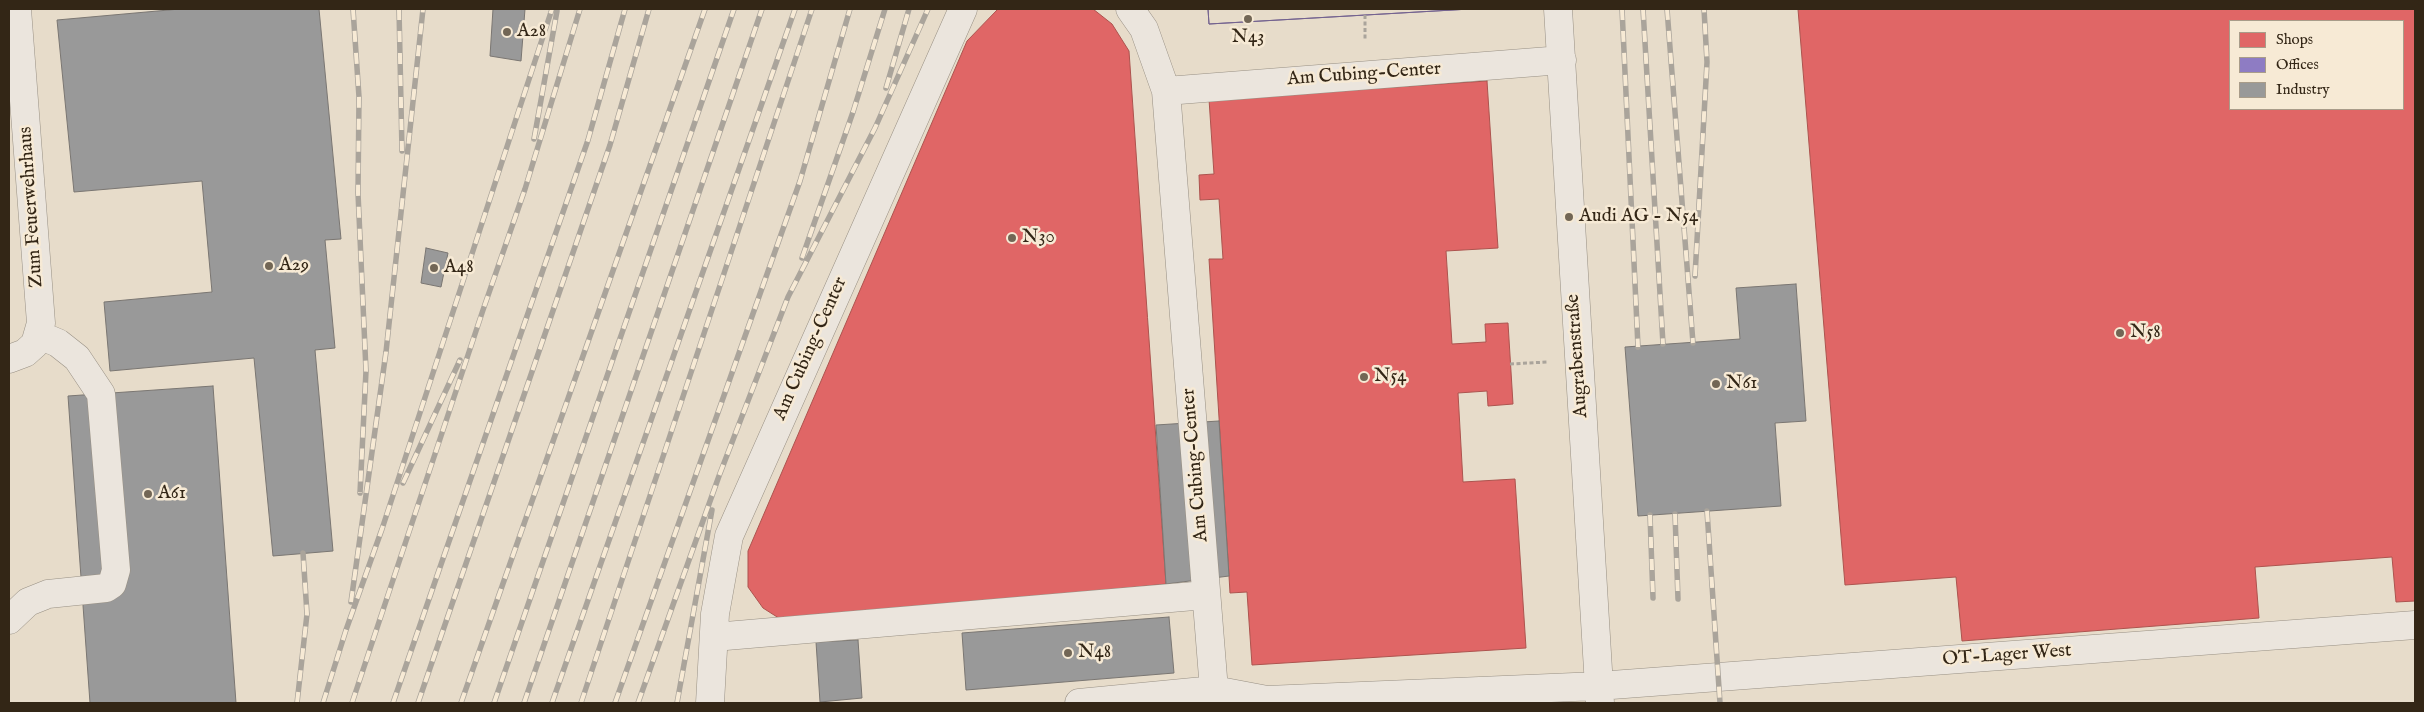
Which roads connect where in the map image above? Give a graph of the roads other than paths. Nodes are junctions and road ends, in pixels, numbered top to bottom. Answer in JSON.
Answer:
{"nodes":[{"id":1,"x":17,"y":9,"type":"edge"},
{"id":2,"x":963,"y":9,"type":"edge"},
{"id":3,"x":1130,"y":9,"type":"edge"},
{"id":4,"x":1558,"y":9,"type":"edge"},
{"id":5,"x":1562,"y":60,"type":"junction"},
{"id":6,"x":1166,"y":91,"type":"junction"},
{"id":7,"x":39,"y":335,"type":"junction"},
{"id":8,"x":9,"y":359,"type":"edge"},
{"id":9,"x":1206,"y":595,"type":"junction"},
{"id":10,"x":9,"y":620,"type":"edge"},
{"id":11,"x":2415,"y":625,"type":"edge"},
{"id":12,"x":714,"y":637,"type":"junction"},
{"id":13,"x":1214,"y":690,"type":"junction"},
{"id":14,"x":1599,"y":694,"type":"edge"},
{"id":15,"x":1267,"y":701,"type":"edge"},
{"id":16,"x":710,"y":703,"type":"edge"},
{"id":17,"x":1079,"y":703,"type":"edge"}],
"edges":[{"from":1,"to":7,"type":"lane","name":"Zum Feuerwehrhaus"},
{"from":2,"to":12,"type":"lane","name":"Am Cubing-Center"},
{"from":3,"to":6,"type":"lane","name":"Am Cubing-Center"},
{"from":4,"to":5,"type":"lane","name":"Augrabenstraße"},
{"from":5,"to":6,"type":"lane","name":"Am Cubing-Center"},
{"from":5,"to":14,"type":"lane","name":"Augrabenstraße"},
{"from":6,"to":9,"type":"lane","name":"Am Cubing-Center"},
{"from":7,"to":8,"type":"lane"},
{"from":7,"to":10,"type":"lane"},
{"from":9,"to":12,"type":"lane"},
{"from":9,"to":13,"type":"lane","name":"Am Cubing-Center"},
{"from":11,"to":14,"type":"lane","name":"OT-Lager West"},
{"from":12,"to":16,"type":"lane","name":"Am Cubing-Center"},
{"from":13,"to":15,"type":"lane","name":"OT-Lager West"},
{"from":13,"to":17,"type":"lane","name":"OT-Lager West"},
{"from":14,"to":15,"type":"lane","name":"OT-Lager West"}]}
